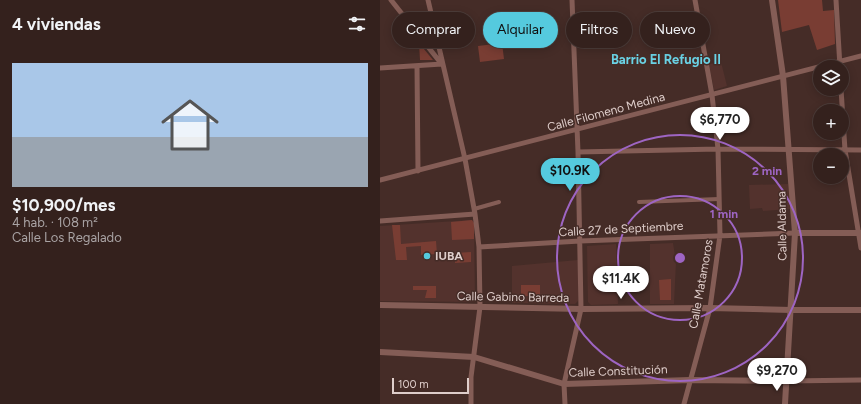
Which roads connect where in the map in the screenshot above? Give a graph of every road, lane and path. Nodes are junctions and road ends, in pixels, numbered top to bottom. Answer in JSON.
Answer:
{"nodes":[{"id":1,"x":391,"y":0,"type":"edge"},
{"id":2,"x":428,"y":0,"type":"edge"},
{"id":3,"x":572,"y":0,"type":"edge"},
{"id":4,"x":694,"y":0,"type":"edge"},
{"id":5,"x":772,"y":0,"type":"edge"},
{"id":6,"x":836,"y":0,"type":"edge"},
{"id":7,"x":861,"y":56,"type":"edge"},
{"id":8,"x":839,"y":60,"type":"edge"},
{"id":9,"x":849,"y":60,"type":"edge"},
{"id":10,"x":442,"y":64,"type":"junction"},
{"id":11,"x":417,"y":66,"type":"junction"},
{"id":12,"x":380,"y":68,"type":"edge"},
{"id":13,"x":813,"y":70,"type":"edge"},
{"id":14,"x":783,"y":76,"type":"junction"},
{"id":15,"x":712,"y":95,"type":"junction"},
{"id":16,"x":841,"y":96,"type":"edge"},
{"id":17,"x":577,"y":130,"type":"junction"},
{"id":18,"x":845,"y":148,"type":"edge"},
{"id":19,"x":718,"y":149,"type":"junction"},
{"id":20,"x":790,"y":150,"type":"junction"},
{"id":21,"x":813,"y":150,"type":"edge"},
{"id":22,"x":849,"y":150,"type":"edge"},
{"id":23,"x":861,"y":150,"type":"edge"},
{"id":24,"x":578,"y":152,"type":"junction"},
{"id":25,"x":465,"y":159,"type":"junction"},
{"id":26,"x":418,"y":171,"type":"junction"},
{"id":27,"x":849,"y":172,"type":"edge"},
{"id":28,"x":380,"y":180,"type":"edge"},
{"id":29,"x":719,"y":200,"type":"junction"},
{"id":30,"x":499,"y":202,"type":"dead end"},
{"id":31,"x":639,"y":202,"type":"dead end"},
{"id":32,"x":474,"y":212,"type":"junction"},
{"id":33,"x":380,"y":221,"type":"edge"},
{"id":34,"x":795,"y":233,"type":"junction"},
{"id":35,"x":860,"y":233,"type":"edge"},
{"id":36,"x":720,"y":235,"type":"junction"},
{"id":37,"x":580,"y":241,"type":"junction"},
{"id":38,"x":479,"y":247,"type":"junction"},
{"id":39,"x":861,"y":248,"type":"edge"},
{"id":40,"x":380,"y":305,"type":"edge"},
{"id":41,"x":480,"y":307,"type":"junction"},
{"id":42,"x":710,"y":308,"type":"junction"},
{"id":43,"x":581,"y":309,"type":"junction"},
{"id":44,"x":791,"y":310,"type":"junction"},
{"id":45,"x":861,"y":310,"type":"edge"},
{"id":46,"x":380,"y":352,"type":"edge"},
{"id":47,"x":474,"y":357,"type":"junction"},
{"id":48,"x":690,"y":380,"type":"junction"},
{"id":49,"x":861,"y":380,"type":"edge"},
{"id":50,"x":787,"y":381,"type":"junction"},
{"id":51,"x":564,"y":384,"type":"junction"},
{"id":52,"x":471,"y":404,"type":"edge"},
{"id":53,"x":565,"y":404,"type":"edge"},
{"id":54,"x":684,"y":404,"type":"edge"},
{"id":55,"x":785,"y":404,"type":"edge"}],
"edges":[{"from":1,"to":10,"type":"street"},
{"from":2,"to":10,"type":"street"},
{"from":3,"to":17,"type":"street"},
{"from":4,"to":15,"type":"street","name":"Calle Matamoros"},
{"from":5,"to":14,"type":"street","name":"Calle Aldama"},
{"from":6,"to":8,"type":"street"},
{"from":7,"to":9,"type":"street","name":"Calle Filomeno Medina"},
{"from":10,"to":11,"type":"street"},
{"from":10,"to":25,"type":"street"},
{"from":11,"to":12,"type":"street"},
{"from":11,"to":26,"type":"street"},
{"from":13,"to":14,"type":"street","name":"Calle Filomeno Medina"},
{"from":14,"to":15,"type":"street","name":"Calle Filomeno Medina"},
{"from":14,"to":20,"type":"street","name":"Calle Aldama"},
{"from":15,"to":17,"type":"street","name":"Calle Filomeno Medina"},
{"from":15,"to":19,"type":"street","name":"Calle Matamoros"},
{"from":16,"to":18,"type":"street"},
{"from":17,"to":24,"type":"street"},
{"from":17,"to":25,"type":"street","name":"Calle Filomeno Medina"},
{"from":19,"to":20,"type":"street"},
{"from":19,"to":24,"type":"street"},
{"from":19,"to":29,"type":"street","name":"Calle Matamoros"},
{"from":20,"to":21,"type":"street"},
{"from":20,"to":34,"type":"street","name":"Calle Aldama"},
{"from":22,"to":23,"type":"street"},
{"from":24,"to":37,"type":"street"},
{"from":25,"to":26,"type":"street","name":"Calle Filomeno Medina"},
{"from":25,"to":32,"type":"street"},
{"from":26,"to":28,"type":"street","name":"Calle Filomeno Medina"},
{"from":27,"to":35,"type":"street"},
{"from":29,"to":31,"type":"street"},
{"from":29,"to":36,"type":"street","name":"Calle Matamoros"},
{"from":30,"to":32,"type":"street"},
{"from":32,"to":33,"type":"street"},
{"from":32,"to":38,"type":"street"},
{"from":34,"to":35,"type":"street","name":"Calle 27 de Septiembre"},
{"from":34,"to":36,"type":"street","name":"Calle 27 de Septiembre"},
{"from":34,"to":44,"type":"street","name":"Calle Aldama"},
{"from":35,"to":39,"type":"street"},
{"from":36,"to":37,"type":"street","name":"Calle 27 de Septiembre"},
{"from":36,"to":42,"type":"street","name":"Calle Matamoros"},
{"from":37,"to":38,"type":"street","name":"Calle 27 de Septiembre"},
{"from":37,"to":43,"type":"street"},
{"from":38,"to":41,"type":"street"},
{"from":40,"to":41,"type":"street","name":"Calle Gabino Barreda"},
{"from":41,"to":43,"type":"street","name":"Calle Gabino Barreda"},
{"from":41,"to":47,"type":"street"},
{"from":42,"to":43,"type":"street","name":"Calle Gabino Barreda"},
{"from":42,"to":44,"type":"street","name":"Calle Gabino Barreda"},
{"from":42,"to":48,"type":"street","name":"Calle Matamoros"},
{"from":43,"to":51,"type":"street"},
{"from":44,"to":45,"type":"street","name":"Calle Gabino Barreda"},
{"from":44,"to":50,"type":"street","name":"Calle Aldama"},
{"from":46,"to":47,"type":"street","name":"Calle Constitución"},
{"from":47,"to":51,"type":"street","name":"Calle Constitución"},
{"from":47,"to":52,"type":"street"},
{"from":48,"to":50,"type":"street","name":"Calle Constitución"},
{"from":48,"to":51,"type":"street","name":"Calle Constitución"},
{"from":48,"to":54,"type":"street","name":"Calle Matamoros"},
{"from":49,"to":50,"type":"street","name":"Calle Constitución"},
{"from":50,"to":55,"type":"street","name":"Calle Aldama"},
{"from":51,"to":53,"type":"street"}]}
